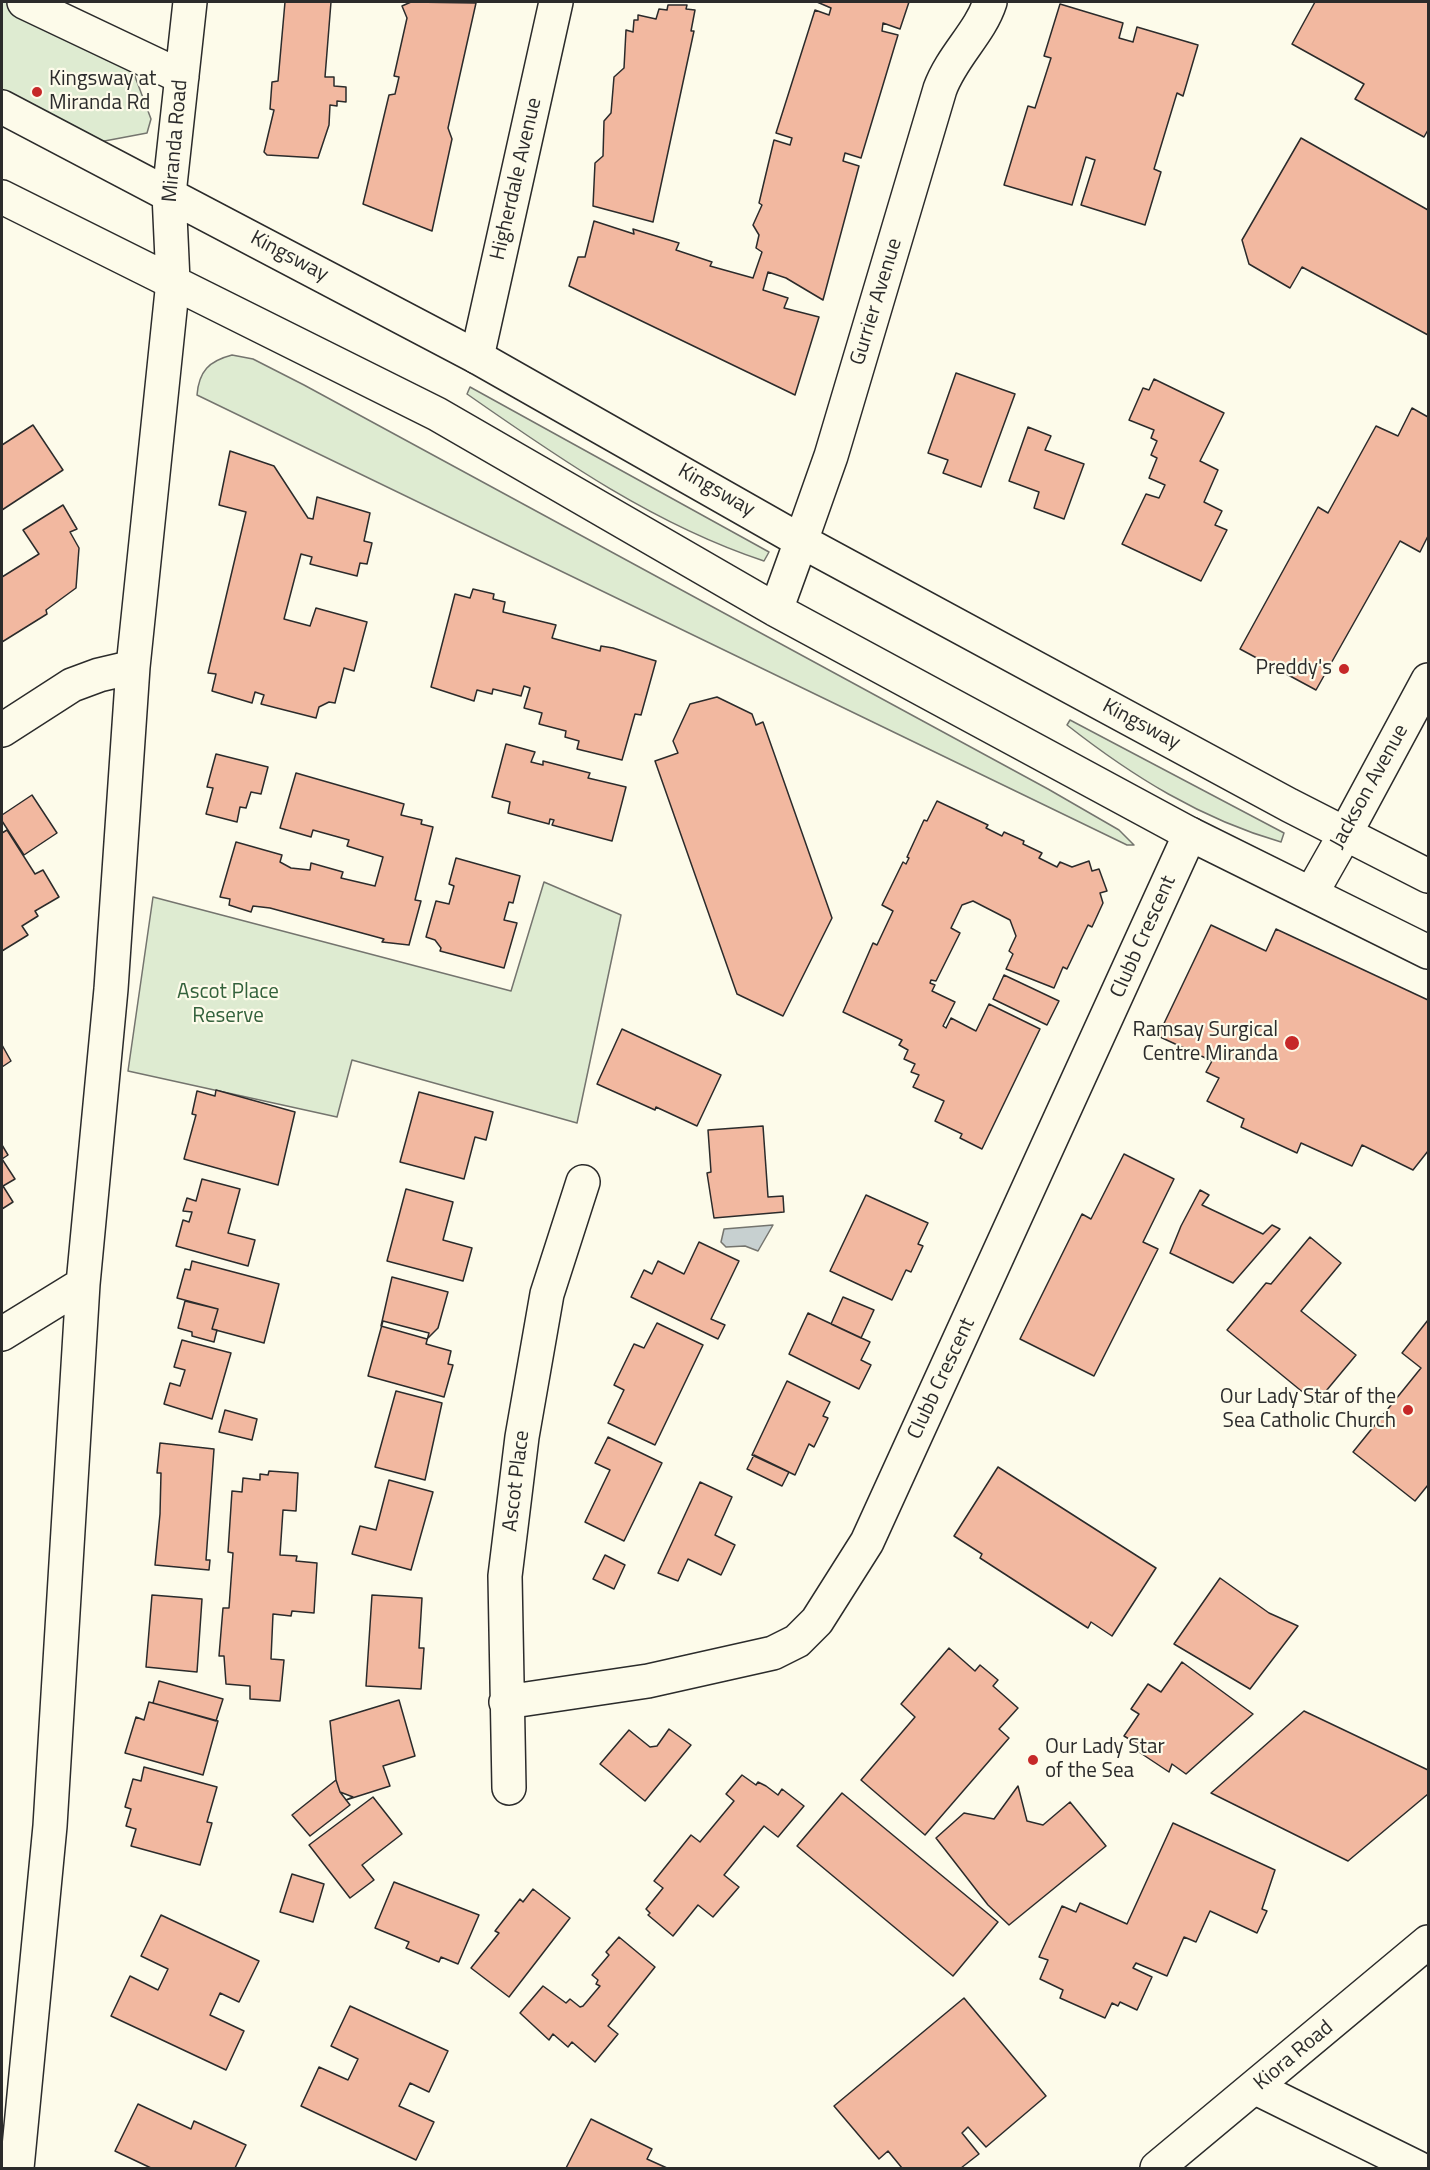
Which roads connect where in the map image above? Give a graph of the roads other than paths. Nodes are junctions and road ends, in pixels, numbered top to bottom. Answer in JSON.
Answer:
{"nodes":[{"id":1,"x":24,"y":2,"type":"edge"},
{"id":2,"x":190,"y":2,"type":"edge"},
{"id":3,"x":556,"y":2,"type":"edge"},
{"id":4,"x":990,"y":2,"type":"edge"},
{"id":5,"x":182,"y":77,"type":"junction"},
{"id":6,"x":2,"y":107,"type":"edge"},
{"id":7,"x":169,"y":194,"type":"junction"},
{"id":8,"x":2,"y":197,"type":"edge"},
{"id":9,"x":173,"y":281,"type":"junction"},
{"id":10,"x":477,"y":357,"type":"junction"},
{"id":11,"x":801,"y":541,"type":"junction"},
{"id":12,"x":776,"y":610,"type":"junction"},
{"id":13,"x":133,"y":668,"type":"junction"},
{"id":14,"x":1428,"y":680,"type":"edge"},
{"id":15,"x":2,"y":730,"type":"edge"},
{"id":16,"x":1190,"y":834,"type":"junction"},
{"id":17,"x":1345,"y":834,"type":"junction"},
{"id":18,"x":1428,"y":876,"type":"edge"},
{"id":19,"x":1311,"y":894,"type":"junction"},
{"id":20,"x":1428,"y":952,"type":"edge"},
{"id":21,"x":583,"y":1182,"type":"dead end"},
{"id":22,"x":83,"y":1284,"type":"junction"},
{"id":23,"x":2,"y":1334,"type":"edge"},
{"id":24,"x":506,"y":1701,"type":"junction"},
{"id":25,"x":509,"y":1788,"type":"dead end"},
{"id":26,"x":1428,"y":1942,"type":"edge"},
{"id":27,"x":1256,"y":2088,"type":"junction"},
{"id":28,"x":17,"y":2169,"type":"edge"},
{"id":29,"x":1158,"y":2169,"type":"edge"},
{"id":30,"x":1418,"y":2169,"type":"edge"}],
"edges":[{"from":1,"to":5,"type":"street"},
{"from":2,"to":5,"type":"street","name":"Miranda Road"},
{"from":3,"to":10,"type":"street","name":"Higherdale Avenue"},
{"from":4,"to":11,"type":"street","name":"Gurrier Avenue"},
{"from":5,"to":7,"type":"street","name":"Miranda Road"},
{"from":6,"to":7,"type":"street","name":"Kingsway"},
{"from":7,"to":9,"type":"street","name":"Miranda Road"},
{"from":7,"to":10,"type":"street","name":"Kingsway"},
{"from":8,"to":9,"type":"street"},
{"from":9,"to":12,"type":"street"},
{"from":9,"to":13,"type":"street","name":"Miranda Road"},
{"from":10,"to":11,"type":"street","name":"Kingsway"},
{"from":11,"to":12,"type":"street","name":"Gurrier Avenue"},
{"from":11,"to":17,"type":"street","name":"Kingsway"},
{"from":12,"to":16,"type":"street"},
{"from":13,"to":15,"type":"street"},
{"from":13,"to":22,"type":"street","name":"Miranda Road"},
{"from":14,"to":17,"type":"street","name":"Jackson Avenue"},
{"from":16,"to":19,"type":"street"},
{"from":16,"to":24,"type":"street","name":"Clubb Crescent"},
{"from":17,"to":18,"type":"street","name":"Kingsway"},
{"from":17,"to":19,"type":"street","name":"Jackson Avenue"},
{"from":19,"to":20,"type":"street"},
{"from":21,"to":24,"type":"street","name":"Ascot Place"},
{"from":22,"to":23,"type":"street"},
{"from":22,"to":28,"type":"street","name":"Miranda Road"},
{"from":24,"to":25,"type":"street","name":"Ascot Place"},
{"from":26,"to":27,"type":"street","name":"Kiora Road"},
{"from":27,"to":29,"type":"street","name":"Kiora Road"},
{"from":27,"to":30,"type":"street"}]}
